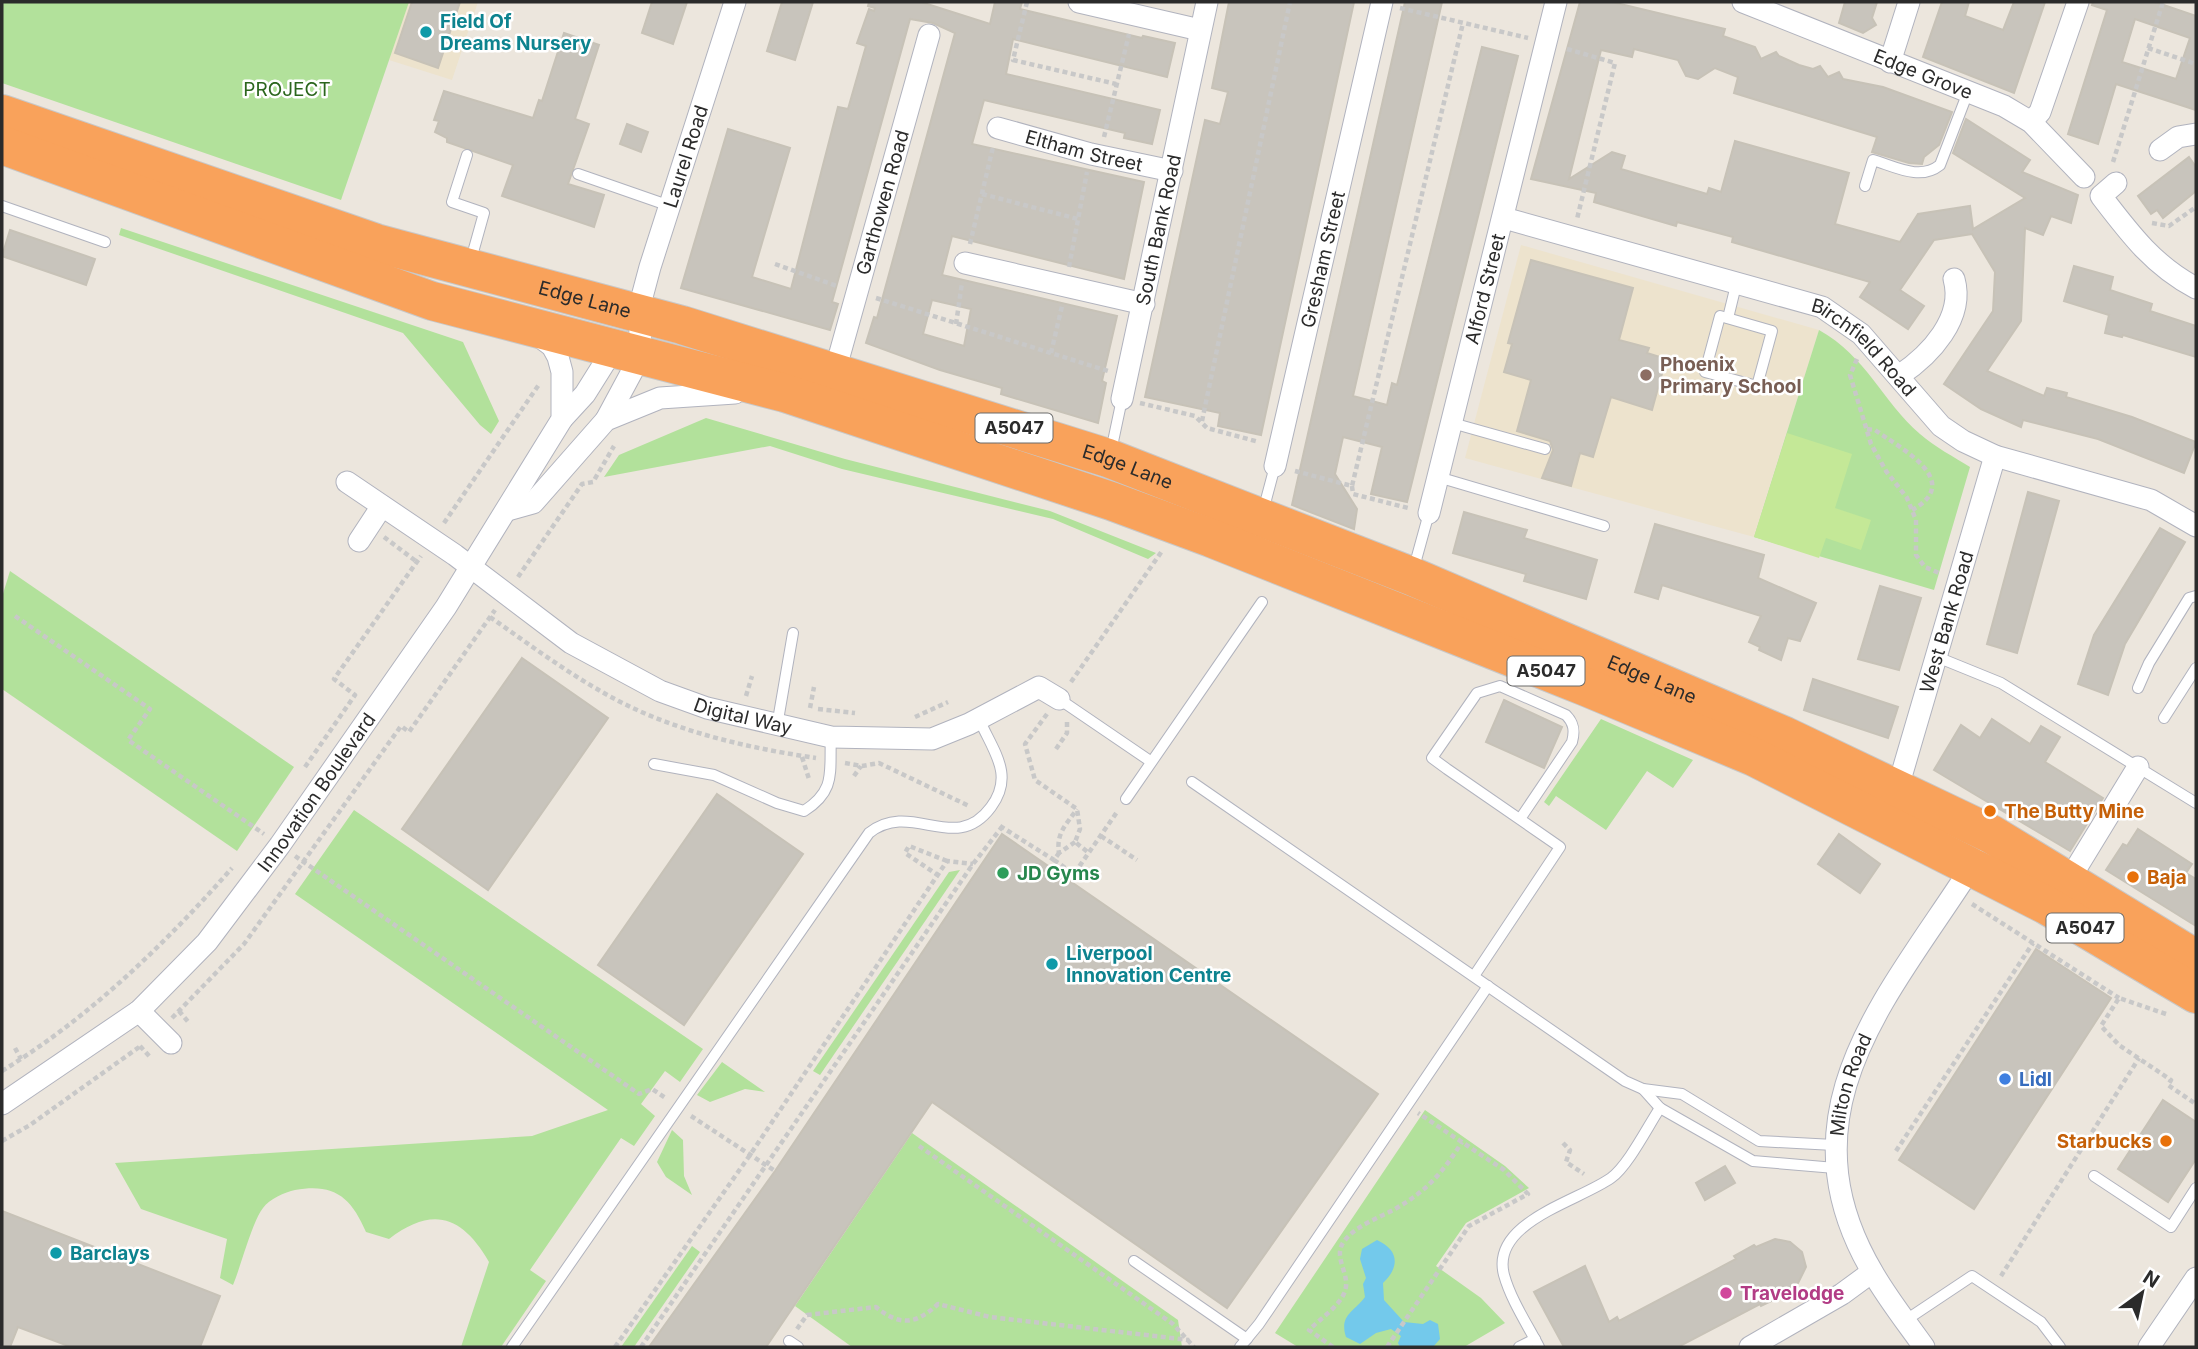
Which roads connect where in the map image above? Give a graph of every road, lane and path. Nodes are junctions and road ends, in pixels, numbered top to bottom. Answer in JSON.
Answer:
{"nodes":[{"id":1,"x":735,"y":2,"type":"edge"},
{"id":2,"x":1027,"y":2,"type":"edge"},
{"id":3,"x":1079,"y":2,"type":"edge"},
{"id":4,"x":1207,"y":2,"type":"edge"},
{"id":5,"x":1290,"y":2,"type":"edge"},
{"id":6,"x":1382,"y":2,"type":"edge"},
{"id":7,"x":1556,"y":2,"type":"edge"},
{"id":8,"x":1743,"y":2,"type":"edge"},
{"id":9,"x":1909,"y":2,"type":"edge"},
{"id":10,"x":2078,"y":2,"type":"edge"},
{"id":11,"x":2164,"y":2,"type":"edge"},
{"id":12,"x":1134,"y":16,"type":"junction"},
{"id":13,"x":1463,"y":23,"type":"junction"},
{"id":14,"x":1200,"y":30,"type":"junction"},
{"id":15,"x":929,"y":35,"type":"dead end"},
{"id":16,"x":1546,"y":43,"type":"junction"},
{"id":17,"x":2148,"y":48,"type":"junction"},
{"id":18,"x":1890,"y":62,"type":"junction"},
{"id":19,"x":2196,"y":64,"type":"edge"},
{"id":20,"x":1116,"y":84,"type":"junction"},
{"id":21,"x":1968,"y":92,"type":"junction"},
{"id":22,"x":2,"y":114,"type":"edge"},
{"id":23,"x":2031,"y":122,"type":"junction"},
{"id":24,"x":998,"y":128,"type":"joint"},
{"id":25,"x":2196,"y":134,"type":"edge"},
{"id":26,"x":2,"y":145,"type":"edge"},
{"id":27,"x":2160,"y":150,"type":"dead end"},
{"id":28,"x":467,"y":155,"type":"dead end"},
{"id":29,"x":1095,"y":155,"type":"junction"},
{"id":30,"x":1172,"y":171,"type":"junction"},
{"id":31,"x":578,"y":174,"type":"dead end"},
{"id":32,"x":2084,"y":177,"type":"dead end"},
{"id":33,"x":2116,"y":183,"type":"joint"},
{"id":34,"x":1865,"y":186,"type":"dead end"},
{"id":35,"x":982,"y":194,"type":"junction"},
{"id":36,"x":2,"y":205,"type":"edge"},
{"id":37,"x":670,"y":206,"type":"junction"},
{"id":38,"x":2196,"y":207,"type":"edge"},
{"id":39,"x":2147,"y":217,"type":"dead end"},
{"id":40,"x":1504,"y":218,"type":"junction"},
{"id":41,"x":1077,"y":219,"type":"junction"},
{"id":42,"x":1573,"y":237,"type":"junction"},
{"id":43,"x":105,"y":242,"type":"dead end"},
{"id":44,"x":965,"y":263,"type":"junction"},
{"id":45,"x":775,"y":264,"type":"dead end"},
{"id":46,"x":468,"y":269,"type":"junction"},
{"id":47,"x":1954,"y":279,"type":"dead end"},
{"id":48,"x":1737,"y":281,"type":"junction"},
{"id":49,"x":1066,"y":286,"type":"junction"},
{"id":50,"x":2196,"y":288,"type":"edge"},
{"id":51,"x":857,"y":292,"type":"junction"},
{"id":52,"x":1144,"y":304,"type":"junction"},
{"id":53,"x":638,"y":313,"type":"junction"},
{"id":54,"x":1728,"y":318,"type":"junction"},
{"id":55,"x":956,"y":324,"type":"junction"},
{"id":56,"x":526,"y":327,"type":"junction"},
{"id":57,"x":628,"y":350,"type":"junction"},
{"id":58,"x":1051,"y":353,"type":"junction"},
{"id":59,"x":1857,"y":359,"type":"dead end"},
{"id":60,"x":835,"y":371,"type":"junction"},
{"id":61,"x":1900,"y":375,"type":"junction"},
{"id":62,"x":1127,"y":377,"type":"junction"},
{"id":63,"x":785,"y":393,"type":"junction"},
{"id":64,"x":1122,"y":399,"type":"junction"},
{"id":65,"x":562,"y":419,"type":"junction"},
{"id":66,"x":606,"y":420,"type":"junction"},
{"id":67,"x":1202,"y":421,"type":"junction"},
{"id":68,"x":1452,"y":423,"type":"junction"},
{"id":69,"x":1867,"y":429,"type":"junction"},
{"id":70,"x":1545,"y":449,"type":"dead end"},
{"id":71,"x":1278,"y":456,"type":"junction"},
{"id":72,"x":1995,"y":456,"type":"junction"},
{"id":73,"x":1108,"y":458,"type":"junction"},
{"id":74,"x":346,"y":482,"type":"dead end"},
{"id":75,"x":1352,"y":485,"type":"junction"},
{"id":76,"x":1434,"y":495,"type":"junction"},
{"id":77,"x":382,"y":506,"type":"junction"},
{"id":78,"x":508,"y":510,"type":"junction"},
{"id":79,"x":1912,"y":510,"type":"junction"},
{"id":80,"x":1262,"y":517,"type":"junction"},
{"id":81,"x":445,"y":522,"type":"dead end"},
{"id":82,"x":1604,"y":526,"type":"dead end"},
{"id":83,"x":2196,"y":526,"type":"edge"},
{"id":84,"x":1179,"y":528,"type":"junction"},
{"id":85,"x":432,"y":540,"type":"junction"},
{"id":86,"x":359,"y":541,"type":"dead end"},
{"id":87,"x":463,"y":561,"type":"junction"},
{"id":88,"x":1939,"y":573,"type":"dead end"},
{"id":89,"x":518,"y":575,"type":"dead end"},
{"id":90,"x":1411,"y":576,"type":"junction"},
{"id":91,"x":528,"y":583,"type":"dead end"},
{"id":92,"x":2196,"y":596,"type":"edge"},
{"id":93,"x":1262,"y":602,"type":"dead end"},
{"id":94,"x":15,"y":616,"type":"dead end"},
{"id":95,"x":793,"y":633,"type":"dead end"},
{"id":96,"x":1937,"y":657,"type":"junction"},
{"id":97,"x":2196,"y":668,"type":"edge"},
{"id":98,"x":752,"y":676,"type":"dead end"},
{"id":99,"x":814,"y":687,"type":"dead end"},
{"id":100,"x":2138,"y":688,"type":"dead end"},
{"id":101,"x":734,"y":693,"type":"dead end"},
{"id":102,"x":746,"y":697,"type":"junction"},
{"id":103,"x":1063,"y":701,"type":"junction"},
{"id":104,"x":948,"y":702,"type":"dead end"},
{"id":105,"x":781,"y":703,"type":"junction"},
{"id":106,"x":810,"y":708,"type":"junction"},
{"id":107,"x":859,"y":714,"type":"dead end"},
{"id":108,"x":2164,"y":718,"type":"dead end"},
{"id":109,"x":979,"y":719,"type":"junction"},
{"id":110,"x":908,"y":720,"type":"dead end"},
{"id":111,"x":777,"y":726,"type":"junction"},
{"id":112,"x":831,"y":737,"type":"junction"},
{"id":113,"x":1056,"y":750,"type":"dead end"},
{"id":114,"x":802,"y":756,"type":"dead end"},
{"id":115,"x":1150,"y":761,"type":"junction"},
{"id":116,"x":654,"y":764,"type":"dead end"},
{"id":117,"x":862,"y":766,"type":"dead end"},
{"id":118,"x":2138,"y":768,"type":"junction"},
{"id":119,"x":299,"y":775,"type":"dead end"},
{"id":120,"x":854,"y":776,"type":"dead end"},
{"id":121,"x":808,"y":779,"type":"dead end"},
{"id":122,"x":1192,"y":782,"type":"dead end"},
{"id":123,"x":1898,"y":787,"type":"junction"},
{"id":124,"x":1126,"y":799,"type":"joint"},
{"id":125,"x":2196,"y":803,"type":"edge"},
{"id":126,"x":1077,"y":808,"type":"junction"},
{"id":127,"x":1520,"y":819,"type":"junction"},
{"id":128,"x":268,"y":820,"type":"dead end"},
{"id":129,"x":260,"y":832,"type":"junction"},
{"id":130,"x":1991,"y":834,"type":"junction"},
{"id":131,"x":1101,"y":836,"type":"junction"},
{"id":132,"x":268,"y":837,"type":"dead end"},
{"id":133,"x":255,"y":839,"type":"dead end"},
{"id":134,"x":1074,"y":842,"type":"junction"},
{"id":135,"x":289,"y":852,"type":"dead end"},
{"id":136,"x":1059,"y":853,"type":"junction"},
{"id":137,"x":1089,"y":853,"type":"junction"},
{"id":138,"x":1054,"y":860,"type":"junction"},
{"id":139,"x":1137,"y":860,"type":"dead end"},
{"id":140,"x":947,"y":861,"type":"junction"},
{"id":141,"x":972,"y":864,"type":"junction"},
{"id":142,"x":235,"y":866,"type":"dead end"},
{"id":143,"x":940,"y":876,"type":"junction"},
{"id":144,"x":1963,"y":879,"type":"junction"},
{"id":145,"x":2069,"y":880,"type":"junction"},
{"id":146,"x":2033,"y":943,"type":"junction"},
{"id":147,"x":2196,"y":959,"type":"edge"},
{"id":148,"x":1474,"y":976,"type":"junction"},
{"id":149,"x":1488,"y":985,"type":"junction"},
{"id":150,"x":2119,"y":998,"type":"junction"},
{"id":151,"x":2183,"y":1005,"type":"edge"},
{"id":152,"x":139,"y":1011,"type":"junction"},
{"id":153,"x":179,"y":1011,"type":"dead end"},
{"id":154,"x":190,"y":1024,"type":"dead end"},
{"id":155,"x":171,"y":1043,"type":"dead end"},
{"id":156,"x":140,"y":1046,"type":"dead end"},
{"id":157,"x":15,"y":1048,"type":"dead end"},
{"id":158,"x":151,"y":1058,"type":"dead end"},
{"id":159,"x":2139,"y":1058,"type":"junction"},
{"id":160,"x":22,"y":1059,"type":"junction"},
{"id":161,"x":2,"y":1071,"type":"edge"},
{"id":162,"x":1643,"y":1089,"type":"junction"},
{"id":163,"x":6,"y":1093,"type":"edge"},
{"id":164,"x":2196,"y":1104,"type":"edge"},
{"id":165,"x":1405,"y":1105,"type":"junction"},
{"id":166,"x":678,"y":1107,"type":"junction"},
{"id":167,"x":1660,"y":1108,"type":"junction"},
{"id":168,"x":1462,"y":1142,"type":"junction"},
{"id":169,"x":1563,"y":1143,"type":"dead end"},
{"id":170,"x":1834,"y":1144,"type":"junction"},
{"id":171,"x":919,"y":1146,"type":"dead end"},
{"id":172,"x":1896,"y":1152,"type":"dead end"},
{"id":173,"x":750,"y":1155,"type":"junction"},
{"id":174,"x":765,"y":1165,"type":"junction"},
{"id":175,"x":1835,"y":1168,"type":"junction"},
{"id":176,"x":775,"y":1171,"type":"dead end"},
{"id":177,"x":2094,"y":1177,"type":"dead end"},
{"id":178,"x":1600,"y":1185,"type":"junction"},
{"id":179,"x":2196,"y":1188,"type":"edge"},
{"id":180,"x":1134,"y":1261,"type":"dead end"},
{"id":181,"x":1872,"y":1272,"type":"junction"},
{"id":182,"x":2196,"y":1278,"type":"edge"},
{"id":183,"x":1992,"y":1290,"type":"junction"},
{"id":184,"x":1906,"y":1320,"type":"junction"},
{"id":185,"x":1189,"y":1340,"type":"junction"},
{"id":186,"x":1243,"y":1343,"type":"edge"},
{"id":187,"x":1537,"y":1343,"type":"edge"},
{"id":188,"x":793,"y":1344,"type":"edge"},
{"id":189,"x":512,"y":1347,"type":"edge"},
{"id":190,"x":615,"y":1347,"type":"edge"},
{"id":191,"x":641,"y":1347,"type":"edge"},
{"id":192,"x":1194,"y":1347,"type":"edge"},
{"id":193,"x":1333,"y":1347,"type":"edge"},
{"id":194,"x":1388,"y":1347,"type":"edge"},
{"id":195,"x":1519,"y":1347,"type":"edge"},
{"id":196,"x":1750,"y":1347,"type":"edge"},
{"id":197,"x":1924,"y":1347,"type":"edge"},
{"id":198,"x":2060,"y":1347,"type":"edge"},
{"id":199,"x":2149,"y":1347,"type":"edge"}],
"edges":[{"from":1,"to":37,"type":"street","name":"Laurel Road"},
{"from":2,"to":20,"type":"path"},
{"from":3,"to":12,"type":"street"},
{"from":4,"to":14,"type":"street","name":"South Bank Road"},
{"from":5,"to":67,"type":"path"},
{"from":6,"to":13,"type":"path"},
{"from":6,"to":71,"type":"street","name":"Gresham Street"},
{"from":7,"to":16,"type":"street","name":"Alford Street"},
{"from":8,"to":18,"type":"street","name":"Edge Grove"},
{"from":9,"to":18,"type":"street"},
{"from":10,"to":23,"type":"street"},
{"from":11,"to":17,"type":"path"},
{"from":12,"to":14,"type":"street"},
{"from":12,"to":20,"type":"path"},
{"from":13,"to":16,"type":"path"},
{"from":13,"to":75,"type":"path"},
{"from":14,"to":30,"type":"street","name":"South Bank Road"},
{"from":15,"to":51,"type":"street","name":"Garthowen Road"},
{"from":16,"to":40,"type":"street","name":"Alford Street"},
{"from":16,"to":42,"type":"path"},
{"from":17,"to":19,"type":"path"},
{"from":17,"to":33,"type":"path"},
{"from":18,"to":21,"type":"street","name":"Edge Grove"},
{"from":20,"to":29,"type":"path"},
{"from":21,"to":23,"type":"street","name":"Edge Grove"},
{"from":21,"to":34,"type":"lane"},
{"from":22,"to":46,"type":"highway","name":"Edge Lane","number":"A5047"},
{"from":23,"to":32,"type":"street","name":"Edge Grove"},
{"from":24,"to":29,"type":"street","name":"Eltham Street"},
{"from":24,"to":35,"type":"path"},
{"from":25,"to":27,"type":"street"},
{"from":26,"to":56,"type":"highway","name":"Edge Lane","number":"A5047"},
{"from":28,"to":46,"type":"lane"},
{"from":29,"to":30,"type":"street","name":"Eltham Street"},
{"from":29,"to":41,"type":"path"},
{"from":30,"to":52,"type":"street","name":"South Bank Road"},
{"from":31,"to":37,"type":"lane"},
{"from":33,"to":50,"type":"street"},
{"from":35,"to":41,"type":"path"},
{"from":35,"to":44,"type":"path"},
{"from":36,"to":43,"type":"lane"},
{"from":37,"to":53,"type":"street","name":"Laurel Road"},
{"from":38,"to":39,"type":"path"},
{"from":40,"to":42,"type":"street","name":"Birchfield Road"},
{"from":40,"to":68,"type":"street","name":"Alford Street"},
{"from":41,"to":49,"type":"path"},
{"from":42,"to":48,"type":"street","name":"Birchfield Road"},
{"from":44,"to":49,"type":"street"},
{"from":44,"to":55,"type":"path"},
{"from":45,"to":51,"type":"path"},
{"from":46,"to":53,"type":"highway","name":"Edge Lane","number":"A5047"},
{"from":47,"to":61,"type":"street"},
{"from":48,"to":54,"type":"lane"},
{"from":48,"to":61,"type":"street","name":"Birchfield Road"},
{"from":49,"to":52,"type":"street"},
{"from":49,"to":58,"type":"path"},
{"from":51,"to":55,"type":"path"},
{"from":51,"to":60,"type":"street","name":"Garthowen Road"},
{"from":52,"to":62,"type":"street","name":"South Bank Road"},
{"from":53,"to":57,"type":"street","name":"Laurel Road"},
{"from":53,"to":60,"type":"highway","name":"Edge Lane","number":"A5047"},
{"from":54,"to":54,"type":"lane"},
{"from":55,"to":58,"type":"path"},
{"from":56,"to":57,"type":"highway","name":"Edge Lane","number":"A5047"},
{"from":56,"to":65,"type":"street"},
{"from":57,"to":63,"type":"highway","name":"Edge Lane","number":"A5047"},
{"from":57,"to":65,"type":"street","name":"Innovation Boulevard"},
{"from":57,"to":66,"type":"street"},
{"from":58,"to":62,"type":"path"},
{"from":59,"to":69,"type":"path"},
{"from":60,"to":73,"type":"highway","name":"Edge Lane","number":"A5047"},
{"from":61,"to":72,"type":"street","name":"Birchfield Road"},
{"from":62,"to":64,"type":"street","name":"South Bank Road"},
{"from":63,"to":66,"type":"street","name":"Edge Lane"},
{"from":63,"to":84,"type":"highway","name":"Edge Lane","number":"A5047"},
{"from":64,"to":67,"type":"path"},
{"from":64,"to":73,"type":"lane","name":"South Bank Road"},
{"from":65,"to":78,"type":"street","name":"Innovation Boulevard"},
{"from":66,"to":78,"type":"street","name":"Edge Lane"},
{"from":67,"to":71,"type":"path"},
{"from":68,"to":70,"type":"lane"},
{"from":68,"to":76,"type":"street","name":"Alford Street"},
{"from":69,"to":79,"type":"path"},
{"from":69,"to":79,"type":"path"},
{"from":71,"to":75,"type":"path"},
{"from":71,"to":80,"type":"lane","name":"Gresham Street"},
{"from":72,"to":83,"type":"street","name":"Birchfield Road"},
{"from":72,"to":96,"type":"street","name":"West Bank Road"},
{"from":73,"to":80,"type":"highway","name":"Edge Lane","number":"A5047"},
{"from":74,"to":77,"type":"street","name":"Digital Way"},
{"from":75,"to":76,"type":"path"},
{"from":76,"to":82,"type":"lane"},
{"from":76,"to":90,"type":"lane","name":"Alford Street"},
{"from":77,"to":85,"type":"street","name":"Digital Way"},
{"from":77,"to":86,"type":"street"},
{"from":78,"to":87,"type":"street","name":"Innovation Boulevard"},
{"from":79,"to":88,"type":"path"},
{"from":80,"to":90,"type":"highway","name":"Edge Lane","number":"A5047"},
{"from":81,"to":85,"type":"path"},
{"from":84,"to":103,"type":"path"},
{"from":84,"to":144,"type":"highway","name":"Edge Lane","number":"A5047"},
{"from":85,"to":87,"type":"street","name":"Digital Way"},
{"from":85,"to":119,"type":"path"},
{"from":87,"to":111,"type":"street","name":"Digital Way"},
{"from":87,"to":152,"type":"street","name":"Innovation Boulevard"},
{"from":89,"to":91,"type":"path"},
{"from":90,"to":123,"type":"highway","name":"Edge Lane","number":"A5047"},
{"from":92,"to":100,"type":"lane"},
{"from":93,"to":115,"type":"lane"},
{"from":94,"to":129,"type":"path"},
{"from":95,"to":105,"type":"lane"},
{"from":96,"to":118,"type":"lane"},
{"from":96,"to":123,"type":"street","name":"West Bank Road"},
{"from":97,"to":108,"type":"lane"},
{"from":98,"to":102,"type":"path"},
{"from":99,"to":106,"type":"path"},
{"from":101,"to":102,"type":"path"},
{"from":102,"to":105,"type":"path"},
{"from":103,"to":109,"type":"street","name":"Digital Way"},
{"from":103,"to":113,"type":"path"},
{"from":103,"to":115,"type":"lane"},
{"from":103,"to":126,"type":"path"},
{"from":104,"to":110,"type":"path"},
{"from":105,"to":106,"type":"path"},
{"from":105,"to":111,"type":"lane"},
{"from":106,"to":107,"type":"path"},
{"from":109,"to":112,"type":"street","name":"Digital Way"},
{"from":109,"to":166,"type":"lane"},
{"from":111,"to":112,"type":"street","name":"Digital Way"},
{"from":112,"to":116,"type":"lane"},
{"from":114,"to":121,"type":"path"},
{"from":115,"to":124,"type":"lane"},
{"from":117,"to":120,"type":"path"},
{"from":118,"to":125,"type":"lane"},
{"from":118,"to":145,"type":"street"},
{"from":122,"to":148,"type":"lane"},
{"from":123,"to":130,"type":"highway","name":"Edge Lane","number":"A5047"},
{"from":124,"to":131,"type":"path"},
{"from":126,"to":134,"type":"path"},
{"from":126,"to":136,"type":"path"},
{"from":127,"to":127,"type":"lane"},
{"from":127,"to":148,"type":"lane"},
{"from":128,"to":129,"type":"path"},
{"from":129,"to":132,"type":"path"},
{"from":129,"to":133,"type":"path"},
{"from":130,"to":144,"type":"street","name":"Milton Road"},
{"from":130,"to":145,"type":"highway","name":"Edge Lane","number":"A5047"},
{"from":131,"to":137,"type":"path"},
{"from":131,"to":139,"type":"path"},
{"from":134,"to":136,"type":"path"},
{"from":134,"to":137,"type":"path"},
{"from":135,"to":166,"type":"path"},
{"from":136,"to":138,"type":"path"},
{"from":137,"to":138,"type":"path"},
{"from":138,"to":141,"type":"path"},
{"from":140,"to":141,"type":"path"},
{"from":140,"to":143,"type":"path"},
{"from":140,"to":143,"type":"path"},
{"from":141,"to":174,"type":"path"},
{"from":142,"to":160,"type":"path"},
{"from":143,"to":173,"type":"path"},
{"from":144,"to":146,"type":"path"},
{"from":144,"to":151,"type":"highway","name":"Edge Lane","number":"A5047"},
{"from":144,"to":170,"type":"street","name":"Milton Road"},
{"from":145,"to":147,"type":"highway","name":"Edge Lane","number":"A5047"},
{"from":146,"to":150,"type":"path"},
{"from":146,"to":172,"type":"path"},
{"from":148,"to":149,"type":"lane"},
{"from":149,"to":162,"type":"lane"},
{"from":149,"to":165,"type":"lane"},
{"from":150,"to":151,"type":"path"},
{"from":150,"to":159,"type":"path"},
{"from":152,"to":155,"type":"street"},
{"from":152,"to":163,"type":"street","name":"Innovation Boulevard"},
{"from":153,"to":154,"type":"path"},
{"from":156,"to":158,"type":"path"},
{"from":157,"to":160,"type":"path"},
{"from":159,"to":164,"type":"path"},
{"from":159,"to":183,"type":"path"},
{"from":160,"to":161,"type":"path"},
{"from":162,"to":167,"type":"lane"},
{"from":162,"to":170,"type":"lane"},
{"from":165,"to":168,"type":"path"},
{"from":165,"to":186,"type":"lane"},
{"from":166,"to":173,"type":"path"},
{"from":166,"to":189,"type":"lane"},
{"from":167,"to":175,"type":"lane"},
{"from":167,"to":178,"type":"lane"},
{"from":168,"to":193,"type":"path"},
{"from":168,"to":194,"type":"path"},
{"from":169,"to":178,"type":"path"},
{"from":170,"to":175,"type":"street","name":"Milton Road"},
{"from":171,"to":185,"type":"path"},
{"from":173,"to":174,"type":"path"},
{"from":173,"to":190,"type":"path"},
{"from":174,"to":176,"type":"path"},
{"from":174,"to":191,"type":"path"},
{"from":175,"to":181,"type":"street","name":"Milton Road"},
{"from":177,"to":179,"type":"lane"},
{"from":178,"to":187,"type":"lane"},
{"from":180,"to":186,"type":"lane"},
{"from":181,"to":184,"type":"street","name":"Milton Road"},
{"from":181,"to":196,"type":"street"},
{"from":182,"to":199,"type":"street"},
{"from":183,"to":184,"type":"lane"},
{"from":183,"to":198,"type":"lane"},
{"from":184,"to":197,"type":"street","name":"Milton Road"},
{"from":185,"to":188,"type":"path"},
{"from":185,"to":192,"type":"path"},
{"from":187,"to":195,"type":"lane"}]}
